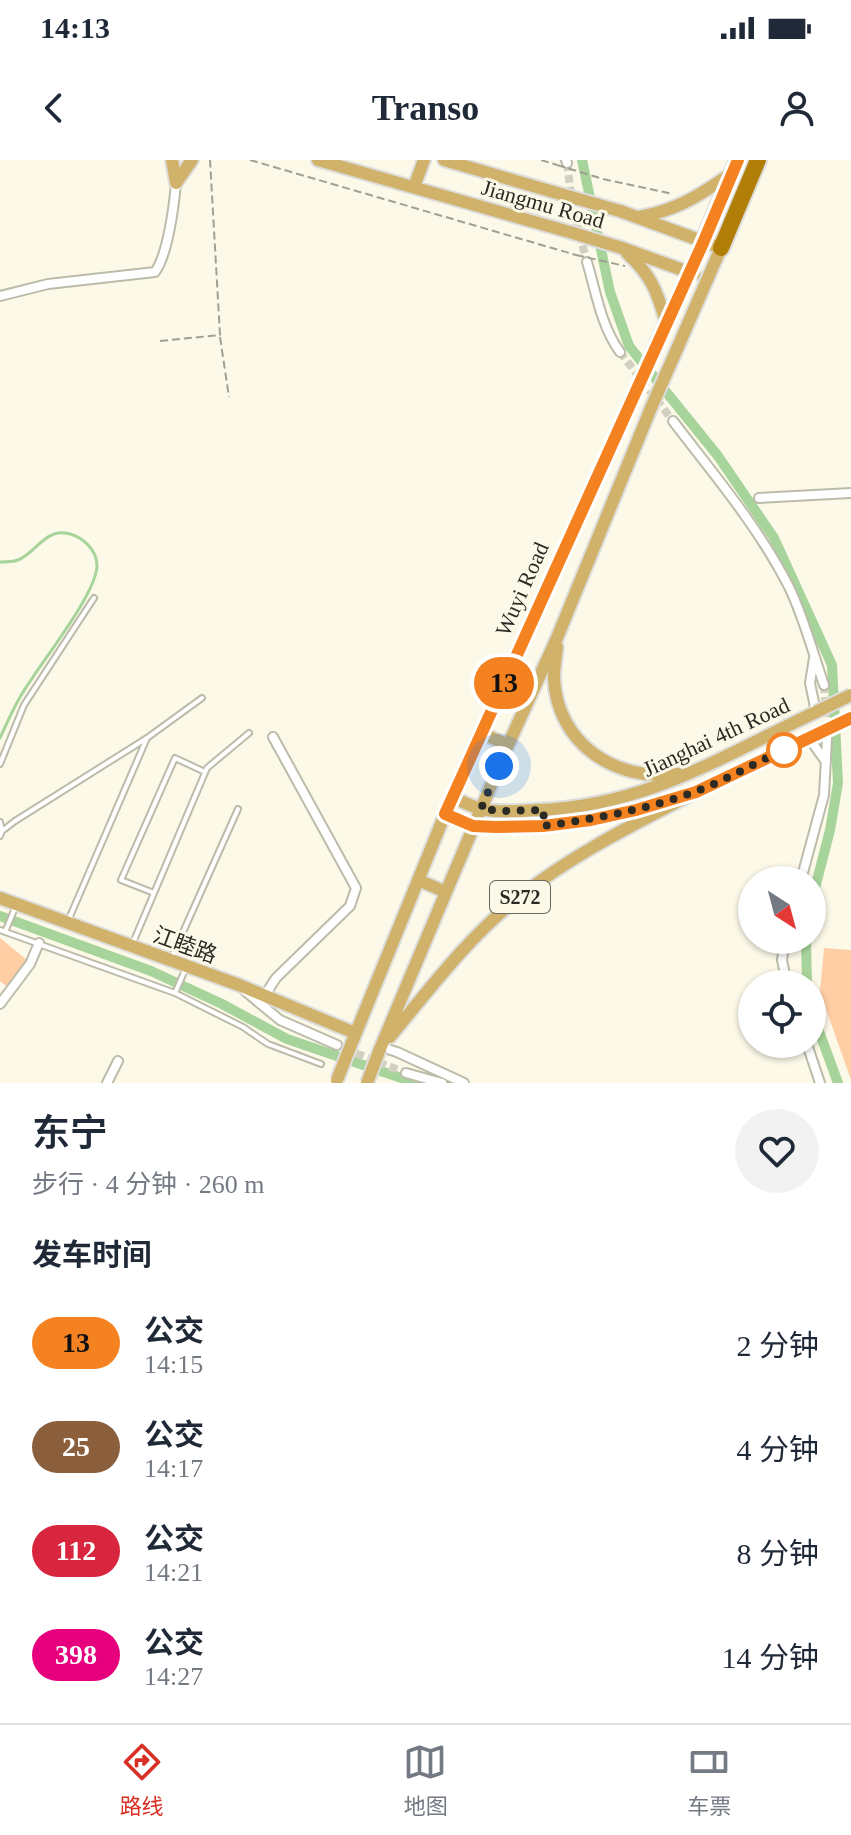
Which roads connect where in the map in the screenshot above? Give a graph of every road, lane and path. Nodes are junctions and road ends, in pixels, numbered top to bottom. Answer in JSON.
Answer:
{"nodes":[{"id":1,"x":172,"y":160,"type":"edge"},
{"id":2,"x":192,"y":160,"type":"edge"},
{"id":3,"x":210,"y":160,"type":"edge"},
{"id":4,"x":250,"y":160,"type":"edge"},
{"id":5,"x":318,"y":160,"type":"edge"},
{"id":6,"x":424,"y":160,"type":"edge"},
{"id":7,"x":444,"y":160,"type":"edge"},
{"id":8,"x":541,"y":160,"type":"edge"},
{"id":9,"x":758,"y":160,"type":"edge"},
{"id":10,"x":563,"y":163,"type":"edge"},
{"id":11,"x":735,"y":167,"type":"edge"},
{"id":12,"x":176,"y":183,"type":"junction"},
{"id":13,"x":414,"y":187,"type":"junction"},
{"id":14,"x":694,"y":199,"type":"junction"},
{"id":15,"x":636,"y":217,"type":"junction"},
{"id":16,"x":703,"y":243,"type":"junction"},
{"id":17,"x":622,"y":248,"type":"junction"},
{"id":18,"x":721,"y":248,"type":"junction"},
{"id":19,"x":587,"y":262,"type":"tunnel mouth"},
{"id":20,"x":625,"y":266,"type":"dead end"},
{"id":21,"x":689,"y":272,"type":"junction"},
{"id":22,"x":707,"y":279,"type":"junction"},
{"id":23,"x":0,"y":296,"type":"edge"},
{"id":24,"x":666,"y":322,"type":"junction"},
{"id":25,"x":220,"y":335,"type":"junction"},
{"id":26,"x":160,"y":341,"type":"dead end"},
{"id":27,"x":620,"y":352,"type":"tunnel mouth"},
{"id":28,"x":229,"y":397,"type":"dead end"},
{"id":29,"x":673,"y":421,"type":"tunnel mouth"},
{"id":30,"x":851,"y":493,"type":"edge"},
{"id":31,"x":759,"y":498,"type":"dead end"},
{"id":32,"x":94,"y":598,"type":"dead end"},
{"id":33,"x":557,"y":638,"type":"junction"},
{"id":34,"x":814,"y":657,"type":"junction"},
{"id":35,"x":824,"y":685,"type":"tunnel mouth"},
{"id":36,"x":851,"y":695,"type":"edge"},
{"id":37,"x":202,"y":698,"type":"dead end"},
{"id":38,"x":816,"y":712,"type":"junction"},
{"id":39,"x":851,"y":718,"type":"edge"},
{"id":40,"x":249,"y":733,"type":"dead end"},
{"id":41,"x":481,"y":733,"type":"junction"},
{"id":42,"x":273,"y":737,"type":"dead end"},
{"id":43,"x":818,"y":737,"type":"junction"},
{"id":44,"x":147,"y":738,"type":"junction"},
{"id":45,"x":508,"y":745,"type":"junction"},
{"id":46,"x":827,"y":763,"type":"junction"},
{"id":47,"x":0,"y":764,"type":"edge"},
{"id":48,"x":205,"y":772,"type":"junction"},
{"id":49,"x":693,"y":772,"type":"junction"},
{"id":50,"x":696,"y":792,"type":"junction"},
{"id":51,"x":452,"y":797,"type":"junction"},
{"id":52,"x":238,"y":809,"type":"dead end"},
{"id":53,"x":481,"y":809,"type":"junction"},
{"id":54,"x":544,"y":810,"type":"junction"},
{"id":55,"x":445,"y":814,"type":"junction"},
{"id":56,"x":0,"y":822,"type":"edge"},
{"id":57,"x":473,"y":826,"type":"junction"},
{"id":58,"x":543,"y":826,"type":"junction"},
{"id":59,"x":1,"y":833,"type":"edge"},
{"id":60,"x":805,"y":866,"type":"edge"},
{"id":61,"x":418,"y":880,"type":"junction"},
{"id":62,"x":446,"y":892,"type":"junction"},
{"id":63,"x":154,"y":893,"type":"junction"},
{"id":64,"x":0,"y":898,"type":"edge"},
{"id":65,"x":16,"y":905,"type":"junction"},
{"id":66,"x":67,"y":923,"type":"junction"},
{"id":67,"x":4,"y":931,"type":"edge"},
{"id":68,"x":39,"y":943,"type":"junction"},
{"id":69,"x":132,"y":947,"type":"junction"},
{"id":70,"x":170,"y":961,"type":"junction"},
{"id":71,"x":186,"y":967,"type":"junction"},
{"id":72,"x":239,"y":985,"type":"junction"},
{"id":73,"x":175,"y":993,"type":"junction"},
{"id":74,"x":265,"y":995,"type":"junction"},
{"id":75,"x":0,"y":1004,"type":"edge"},
{"id":76,"x":354,"y":1037,"type":"junction"},
{"id":77,"x":337,"y":1045,"type":"tunnel mouth"},
{"id":78,"x":381,"y":1048,"type":"junction"},
{"id":79,"x":812,"y":1058,"type":"edge"},
{"id":80,"x":118,"y":1061,"type":"dead end"},
{"id":81,"x":321,"y":1064,"type":"dead end"},
{"id":82,"x":406,"y":1073,"type":"tunnel mouth"},
{"id":83,"x":337,"y":1081,"type":"edge"},
{"id":84,"x":107,"y":1083,"type":"edge"},
{"id":85,"x":367,"y":1083,"type":"edge"},
{"id":86,"x":442,"y":1083,"type":"edge"},
{"id":87,"x":464,"y":1083,"type":"edge"},
{"id":88,"x":820,"y":1083,"type":"edge"}],
"edges":[{"from":1,"to":12,"type":"main road"},
{"from":2,"to":12,"type":"main road"},
{"from":3,"to":25,"type":"path"},
{"from":4,"to":20,"type":"path","bridge":true},
{"from":5,"to":13,"type":"main road","name":"Jiangmu Road"},
{"from":6,"to":13,"type":"main road"},
{"from":7,"to":15,"type":"main road","name":"Jiangmu Road","bridge":true},
{"from":8,"to":10,"type":"path"},
{"from":9,"to":18,"type":"highway"},
{"from":10,"to":14,"type":"path","bridge":true},
{"from":11,"to":14,"type":"main road"},
{"from":11,"to":16,"type":"highway","name":"Wuyi Road"},
{"from":12,"to":23,"type":"street"},
{"from":13,"to":17,"type":"main road","name":"Jiangmu Road","bridge":true},
{"from":14,"to":15,"type":"main road"},
{"from":15,"to":16,"type":"main road","name":"Jiangmu Road"},
{"from":16,"to":18,"type":"main road","name":"Jiangmu Road"},
{"from":16,"to":21,"type":"main road","name":"Wuyi Road"},
{"from":17,"to":21,"type":"main road","name":"Jiangmu Road"},
{"from":17,"to":24,"type":"main road"},
{"from":18,"to":22,"type":"main road"},
{"from":19,"to":27,"type":"street"},
{"from":21,"to":22,"type":"main road","name":"Jiangmu Road"},
{"from":21,"to":24,"type":"main road","name":"Wuyi Road"},
{"from":22,"to":33,"type":"main road","bridge":true},
{"from":24,"to":41,"type":"main road","name":"Wuyi Road","bridge":true},
{"from":25,"to":26,"type":"path"},
{"from":25,"to":28,"type":"path"},
{"from":29,"to":34,"type":"street"},
{"from":30,"to":31,"type":"street"},
{"from":32,"to":47,"type":"lane"},
{"from":33,"to":45,"type":"main road"},
{"from":33,"to":49,"type":"main road"},
{"from":34,"to":35,"type":"street"},
{"from":34,"to":38,"type":"street"},
{"from":36,"to":38,"type":"main road","name":"Jianghai 4th Road","bridge":true},
{"from":37,"to":44,"type":"lane"},
{"from":38,"to":49,"type":"main road","name":"Jianghai 4th Road"},
{"from":39,"to":43,"type":"main road","name":"Jianghai 4th Road","number":"S272","bridge":true},
{"from":40,"to":48,"type":"lane"},
{"from":41,"to":45,"type":"main road"},
{"from":41,"to":51,"type":"main road","name":"Wuyi Road"},
{"from":42,"to":74,"type":"street"},
{"from":43,"to":46,"type":"street"},
{"from":43,"to":46,"type":"street"},
{"from":43,"to":50,"type":"main road","name":"Jianghai 4th Road","number":"S272"},
{"from":44,"to":59,"type":"lane"},
{"from":44,"to":66,"type":"lane"},
{"from":45,"to":53,"type":"main road"},
{"from":46,"to":60,"type":"street"},
{"from":48,"to":63,"type":"lane"},
{"from":48,"to":63,"type":"lane"},
{"from":49,"to":54,"type":"main road","name":"Jianghai 4th Road"},
{"from":50,"to":58,"type":"main road","name":"Jianghai 4th Road","number":"S272"},
{"from":50,"to":78,"type":"main road","number":"S272"},
{"from":51,"to":53,"type":"main road","name":"Jianghai 4th Road"},
{"from":51,"to":55,"type":"main road","name":"Wuyi Road"},
{"from":52,"to":70,"type":"lane"},
{"from":53,"to":54,"type":"main road","name":"Jianghai 4th Road"},
{"from":53,"to":57,"type":"main road","number":"S272"},
{"from":54,"to":58,"type":"main road"},
{"from":55,"to":57,"type":"main road","number":"S272"},
{"from":55,"to":61,"type":"main road","name":"Wuyi Road"},
{"from":56,"to":59,"type":"lane"},
{"from":57,"to":58,"type":"main road","name":"Jianghai 4th Road","number":"S272"},
{"from":57,"to":62,"type":"main road","number":"S272"},
{"from":61,"to":62,"type":"main road"},
{"from":61,"to":76,"type":"main road","name":"Wuyi Road"},
{"from":62,"to":78,"type":"main road","number":"S272"},
{"from":63,"to":69,"type":"lane"},
{"from":64,"to":65,"type":"main road","name":"江睦路"},
{"from":65,"to":66,"type":"main road","name":"江睦路"},
{"from":65,"to":67,"type":"lane"},
{"from":66,"to":69,"type":"main road","name":"江睦路"},
{"from":67,"to":68,"type":"lane"},
{"from":68,"to":73,"type":"lane"},
{"from":68,"to":75,"type":"street"},
{"from":69,"to":70,"type":"main road","name":"江睦路"},
{"from":70,"to":71,"type":"main road","name":"江睦路"},
{"from":71,"to":72,"type":"main road","name":"江睦路"},
{"from":71,"to":73,"type":"lane"},
{"from":72,"to":74,"type":"main road","name":"江睦路"},
{"from":72,"to":77,"type":"street"},
{"from":73,"to":81,"type":"lane"},
{"from":74,"to":76,"type":"main road","name":"江睦路"},
{"from":76,"to":83,"type":"main road","name":"Wuyi Road","bridge":true},
{"from":78,"to":85,"type":"main road","number":"S272","bridge":true},
{"from":78,"to":87,"type":"street"},
{"from":79,"to":88,"type":"street"},
{"from":80,"to":84,"type":"street"},
{"from":82,"to":86,"type":"street"}]}
